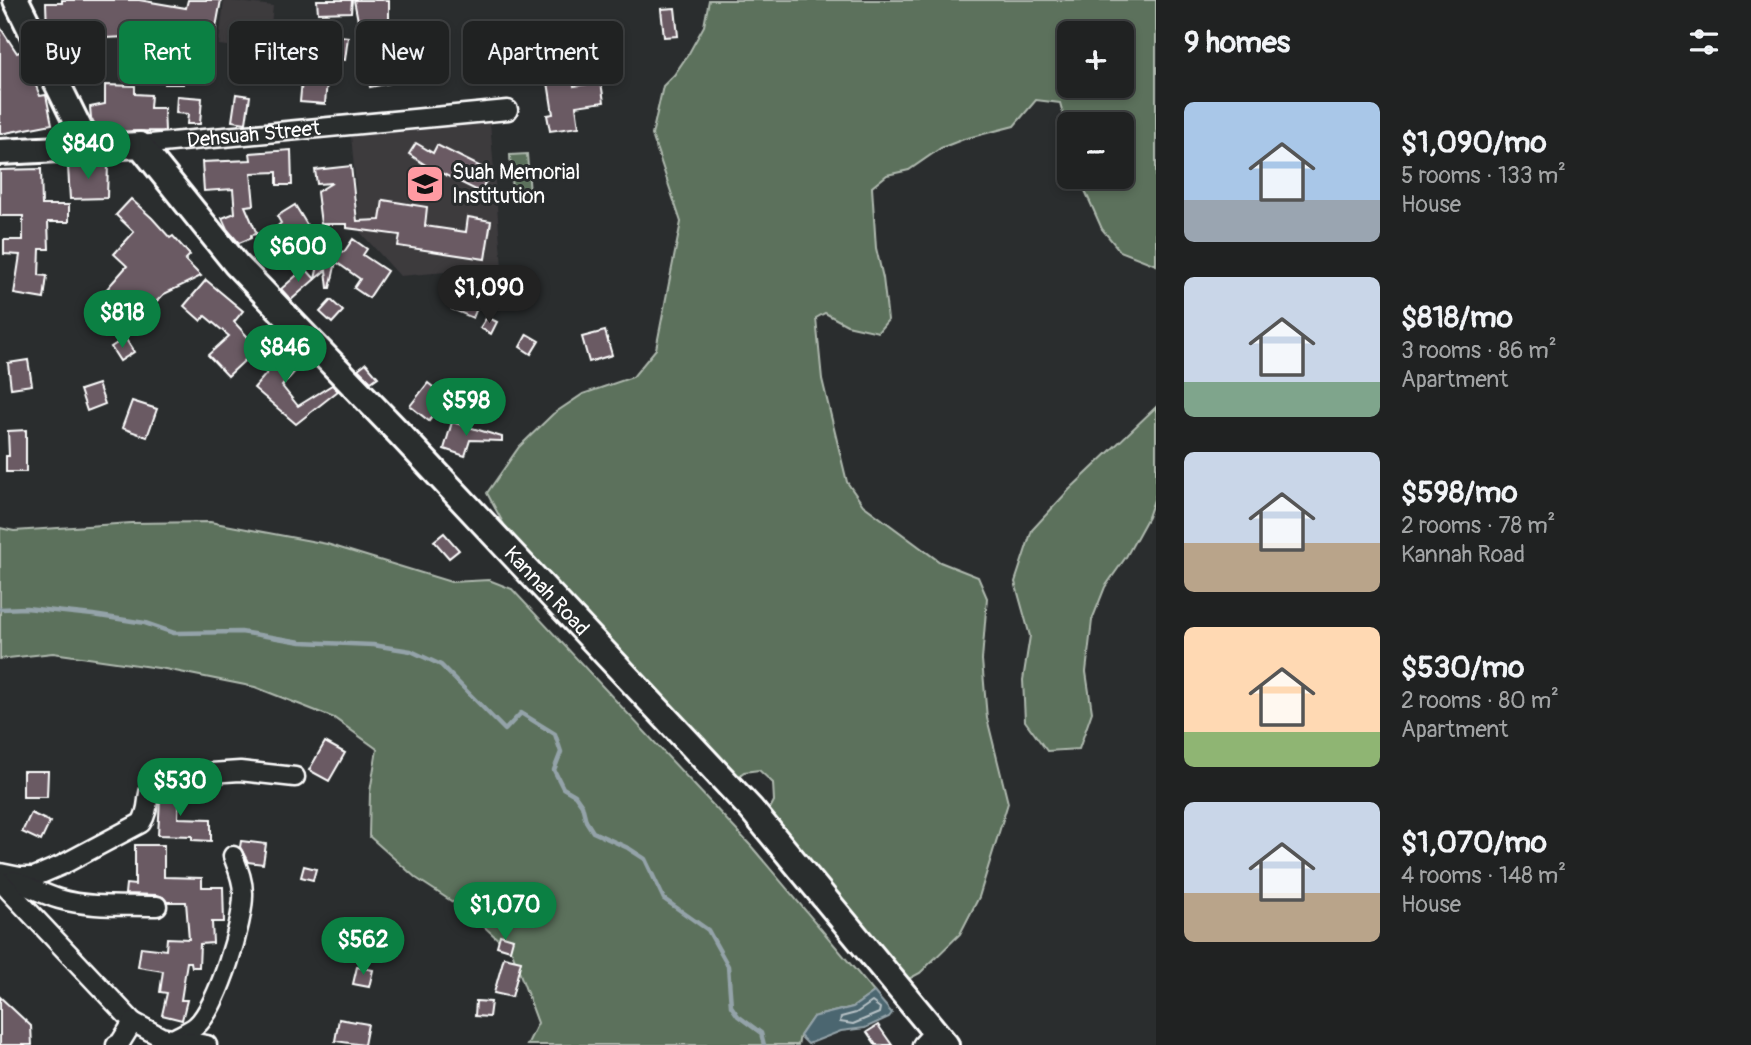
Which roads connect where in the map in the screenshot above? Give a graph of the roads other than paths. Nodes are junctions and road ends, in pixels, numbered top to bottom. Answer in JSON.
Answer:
{"nodes":[{"id":1,"x":16,"y":0,"type":"edge"},
{"id":2,"x":508,"y":110,"type":"dead end"},
{"id":3,"x":140,"y":145,"type":"junction"},
{"id":4,"x":89,"y":148,"type":"junction"},
{"id":5,"x":0,"y":152,"type":"edge"},
{"id":6,"x":295,"y":778,"type":"dead end"},
{"id":7,"x":233,"y":856,"type":"dead end"},
{"id":8,"x":0,"y":874,"type":"edge"},
{"id":9,"x":0,"y":881,"type":"edge"},
{"id":10,"x":157,"y":906,"type":"dead end"},
{"id":11,"x":133,"y":1021,"type":"junction"},
{"id":12,"x":167,"y":1040,"type":"edge"},
{"id":13,"x":934,"y":1040,"type":"edge"},
{"id":14,"x":118,"y":1044,"type":"edge"},
{"id":15,"x":207,"y":1045,"type":"edge"}],
"edges":[{"from":1,"to":4,"type":"street"},
{"from":2,"to":3,"type":"street","name":"Dehsuah Street"},
{"from":3,"to":4,"type":"street","name":"Dehsuah Street"},
{"from":3,"to":13,"type":"street","name":"Kannah Road"},
{"from":4,"to":5,"type":"street","name":"Dehsuah Street"},
{"from":6,"to":8,"type":"street"},
{"from":7,"to":12,"type":"street"},
{"from":8,"to":10,"type":"street"},
{"from":9,"to":11,"type":"street"},
{"from":11,"to":12,"type":"street"},
{"from":11,"to":14,"type":"street"},
{"from":12,"to":14,"type":"street"},
{"from":12,"to":15,"type":"street"}]}
